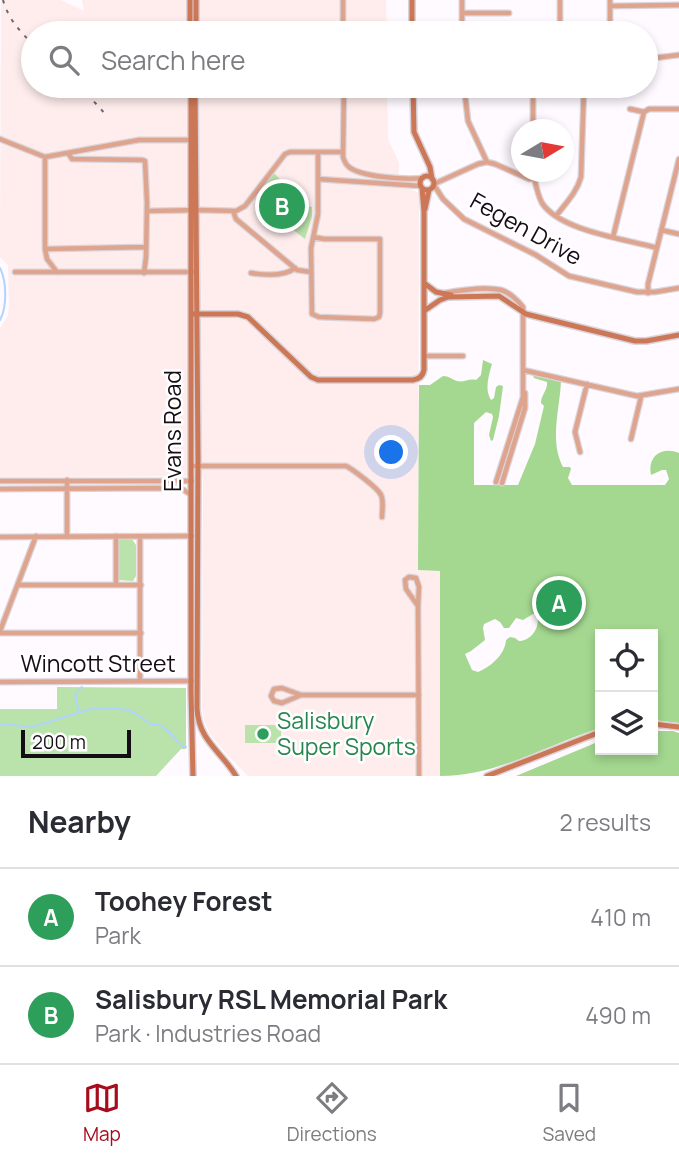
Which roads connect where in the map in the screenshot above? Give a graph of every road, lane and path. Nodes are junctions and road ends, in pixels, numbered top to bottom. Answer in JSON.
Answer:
{"nodes":[{"id":1,"x":190,"y":0,"type":"edge"},
{"id":2,"x":196,"y":0,"type":"edge"},
{"id":3,"x":343,"y":0,"type":"edge"},
{"id":4,"x":412,"y":0,"type":"edge"},
{"id":5,"x":462,"y":0,"type":"edge"},
{"id":6,"x":560,"y":0,"type":"edge"},
{"id":7,"x":610,"y":3,"type":"edge"},
{"id":8,"x":679,"y":5,"type":"edge"},
{"id":9,"x":509,"y":12,"type":"dead end"},
{"id":10,"x":462,"y":13,"type":"junction"},
{"id":11,"x":190,"y":21,"type":"edge"},
{"id":12,"x":196,"y":21,"type":"edge"},
{"id":13,"x":343,"y":21,"type":"edge"},
{"id":14,"x":412,"y":21,"type":"edge"},
{"id":15,"x":462,"y":21,"type":"edge"},
{"id":16,"x":560,"y":21,"type":"edge"},
{"id":17,"x":610,"y":21,"type":"edge"},
{"id":18,"x":679,"y":55,"type":"edge"},
{"id":19,"x":658,"y":58,"type":"edge"},
{"id":20,"x":193,"y":98,"type":"edge"},
{"id":21,"x":344,"y":98,"type":"edge"},
{"id":22,"x":413,"y":98,"type":"edge"},
{"id":23,"x":465,"y":98,"type":"edge"},
{"id":24,"x":533,"y":98,"type":"edge"},
{"id":25,"x":584,"y":98,"type":"edge"},
{"id":26,"x":630,"y":109,"type":"dead end"},
{"id":27,"x":679,"y":109,"type":"edge"},
{"id":28,"x":644,"y":112,"type":"junction"},
{"id":29,"x":533,"y":119,"type":"edge"},
{"id":30,"x":0,"y":139,"type":"edge"},
{"id":31,"x":193,"y":140,"type":"junction"},
{"id":32,"x":318,"y":152,"type":"junction"},
{"id":33,"x":343,"y":152,"type":"junction"},
{"id":34,"x":68,"y":153,"type":"junction"},
{"id":35,"x":424,"y":157,"type":"junction"},
{"id":36,"x":45,"y":158,"type":"junction"},
{"id":37,"x":679,"y":159,"type":"edge"},
{"id":38,"x":487,"y":162,"type":"junction"},
{"id":39,"x":511,"y":171,"type":"edge"},
{"id":40,"x":423,"y":178,"type":"junction"},
{"id":41,"x":318,"y":179,"type":"junction"},
{"id":42,"x":441,"y":181,"type":"junction"},
{"id":43,"x":536,"y":182,"type":"edge"},
{"id":44,"x":429,"y":186,"type":"junction"},
{"id":45,"x":444,"y":200,"type":"junction"},
{"id":46,"x":193,"y":210,"type":"junction"},
{"id":47,"x":147,"y":211,"type":"junction"},
{"id":48,"x":233,"y":211,"type":"junction"},
{"id":49,"x":556,"y":215,"type":"junction"},
{"id":50,"x":661,"y":230,"type":"junction"},
{"id":51,"x":679,"y":234,"type":"edge"},
{"id":52,"x":314,"y":237,"type":"junction"},
{"id":53,"x":613,"y":237,"type":"junction"},
{"id":54,"x":146,"y":247,"type":"junction"},
{"id":55,"x":657,"y":248,"type":"junction"},
{"id":56,"x":45,"y":249,"type":"junction"},
{"id":57,"x":295,"y":268,"type":"junction"},
{"id":58,"x":15,"y":272,"type":"dead end"},
{"id":59,"x":57,"y":272,"type":"junction"},
{"id":60,"x":194,"y":272,"type":"junction"},
{"id":61,"x":312,"y":272,"type":"junction"},
{"id":62,"x":144,"y":273,"type":"junction"},
{"id":63,"x":251,"y":274,"type":"dead end"},
{"id":64,"x":424,"y":283,"type":"junction"},
{"id":65,"x":679,"y":288,"type":"edge"},
{"id":66,"x":439,"y":293,"type":"junction"},
{"id":67,"x":648,"y":293,"type":"junction"},
{"id":68,"x":454,"y":296,"type":"junction"},
{"id":69,"x":438,"y":301,"type":"junction"},
{"id":70,"x":424,"y":311,"type":"junction"},
{"id":71,"x":522,"y":313,"type":"junction"},
{"id":72,"x":194,"y":314,"type":"junction"},
{"id":73,"x":679,"y":335,"type":"edge"},
{"id":74,"x":424,"y":356,"type":"junction"},
{"id":75,"x":463,"y":356,"type":"dead end"},
{"id":76,"x":523,"y":370,"type":"junction"},
{"id":77,"x":586,"y":384,"type":"junction"},
{"id":78,"x":679,"y":389,"type":"edge"},
{"id":79,"x":641,"y":397,"type":"junction"},
{"id":80,"x":631,"y":439,"type":"dead end"},
{"id":81,"x":580,"y":452,"type":"dead end"},
{"id":82,"x":194,"y":466,"type":"junction"},
{"id":83,"x":67,"y":480,"type":"junction"},
{"id":84,"x":0,"y":481,"type":"edge"},
{"id":85,"x":194,"y":481,"type":"junction"},
{"id":86,"x":499,"y":482,"type":"dead end"},
{"id":87,"x":0,"y":489,"type":"edge"},
{"id":88,"x":67,"y":489,"type":"junction"},
{"id":89,"x":191,"y":495,"type":"junction"},
{"id":90,"x":382,"y":517,"type":"dead end"},
{"id":91,"x":192,"y":536,"type":"junction"},
{"id":92,"x":0,"y":537,"type":"edge"},
{"id":93,"x":36,"y":537,"type":"junction"},
{"id":94,"x":67,"y":537,"type":"junction"},
{"id":95,"x":116,"y":537,"type":"junction"},
{"id":96,"x":140,"y":537,"type":"junction"},
{"id":97,"x":18,"y":585,"type":"junction"},
{"id":98,"x":116,"y":585,"type":"junction"},
{"id":99,"x":141,"y":585,"type":"junction"},
{"id":100,"x":418,"y":606,"type":"junction"},
{"id":101,"x":0,"y":632,"type":"edge"},
{"id":102,"x":141,"y":633,"type":"junction"},
{"id":103,"x":141,"y":681,"type":"junction"},
{"id":104,"x":194,"y":681,"type":"junction"},
{"id":105,"x":0,"y":682,"type":"edge"},
{"id":106,"x":301,"y":695,"type":"junction"},
{"id":107,"x":419,"y":695,"type":"junction"},
{"id":108,"x":658,"y":725,"type":"edge"},
{"id":109,"x":679,"y":727,"type":"edge"},
{"id":110,"x":595,"y":734,"type":"edge"},
{"id":111,"x":204,"y":736,"type":"junction"},
{"id":112,"x":192,"y":742,"type":"junction"},
{"id":113,"x":190,"y":776,"type":"edge"},
{"id":114,"x":239,"y":776,"type":"edge"},
{"id":115,"x":419,"y":776,"type":"edge"},
{"id":116,"x":487,"y":776,"type":"edge"}],
"edges":[{"from":1,"to":11,"type":"main road"},
{"from":2,"to":12,"type":"main road"},
{"from":3,"to":13,"type":"street"},
{"from":4,"to":14,"type":"main road"},
{"from":5,"to":10,"type":"street"},
{"from":6,"to":16,"type":"street"},
{"from":7,"to":8,"type":"street"},
{"from":7,"to":17,"type":"street"},
{"from":9,"to":10,"type":"street"},
{"from":10,"to":15,"type":"street"},
{"from":18,"to":19,"type":"street"},
{"from":20,"to":31,"type":"main road","name":"Evans Road"},
{"from":21,"to":33,"type":"street"},
{"from":22,"to":35,"type":"main road","name":"Fegen Drive"},
{"from":23,"to":38,"type":"street"},
{"from":24,"to":29,"type":"street"},
{"from":25,"to":49,"type":"street"},
{"from":26,"to":28,"type":"street"},
{"from":27,"to":28,"type":"street"},
{"from":28,"to":53,"type":"street"},
{"from":30,"to":36,"type":"street"},
{"from":31,"to":34,"type":"street"},
{"from":31,"to":46,"type":"main road","name":"Evans Road"},
{"from":32,"to":33,"type":"street"},
{"from":32,"to":41,"type":"street"},
{"from":32,"to":48,"type":"street"},
{"from":33,"to":40,"type":"street"},
{"from":34,"to":36,"type":"street"},
{"from":34,"to":47,"type":"street"},
{"from":35,"to":40,"type":"main road","name":"Fegen Drive"},
{"from":35,"to":44,"type":"main road","name":"Fegen Drive"},
{"from":36,"to":56,"type":"street"},
{"from":37,"to":50,"type":"street"},
{"from":38,"to":39,"type":"street"},
{"from":38,"to":42,"type":"street"},
{"from":40,"to":44,"type":"main road"},
{"from":41,"to":44,"type":"street"},
{"from":41,"to":52,"type":"street"},
{"from":42,"to":44,"type":"street"},
{"from":42,"to":45,"type":"street"},
{"from":43,"to":49,"type":"street"},
{"from":44,"to":45,"type":"street","name":"Fegen Drive"},
{"from":44,"to":64,"type":"main road"},
{"from":45,"to":67,"type":"street","name":"Fegen Drive"},
{"from":46,"to":47,"type":"street"},
{"from":46,"to":48,"type":"street"},
{"from":46,"to":60,"type":"main road","name":"Evans Road"},
{"from":47,"to":54,"type":"street"},
{"from":48,"to":57,"type":"street"},
{"from":49,"to":53,"type":"street"},
{"from":50,"to":51,"type":"street"},
{"from":50,"to":55,"type":"street"},
{"from":52,"to":61,"type":"street"},
{"from":52,"to":61,"type":"street"},
{"from":53,"to":55,"type":"street"},
{"from":54,"to":56,"type":"street"},
{"from":54,"to":62,"type":"street"},
{"from":55,"to":67,"type":"street"},
{"from":56,"to":59,"type":"street"},
{"from":57,"to":61,"type":"street"},
{"from":57,"to":63,"type":"street"},
{"from":58,"to":59,"type":"street"},
{"from":59,"to":62,"type":"street"},
{"from":60,"to":62,"type":"street"},
{"from":60,"to":72,"type":"main road","name":"Evans Road"},
{"from":64,"to":66,"type":"main road"},
{"from":64,"to":70,"type":"main road"},
{"from":65,"to":67,"type":"street","name":"Fegen Drive"},
{"from":66,"to":68,"type":"main road"},
{"from":66,"to":69,"type":"main road"},
{"from":66,"to":71,"type":"street"},
{"from":68,"to":69,"type":"main road"},
{"from":68,"to":71,"type":"main road"},
{"from":69,"to":70,"type":"main road"},
{"from":70,"to":74,"type":"main road"},
{"from":71,"to":73,"type":"main road"},
{"from":71,"to":76,"type":"street"},
{"from":72,"to":74,"type":"main road"},
{"from":72,"to":82,"type":"main road","name":"Evans Road"},
{"from":74,"to":75,"type":"street"},
{"from":76,"to":77,"type":"street"},
{"from":76,"to":86,"type":"street"},
{"from":77,"to":79,"type":"street"},
{"from":77,"to":81,"type":"street"},
{"from":78,"to":79,"type":"street"},
{"from":79,"to":80,"type":"street"},
{"from":82,"to":85,"type":"main road","name":"Evans Road"},
{"from":82,"to":90,"type":"street"},
{"from":83,"to":84,"type":"street"},
{"from":83,"to":85,"type":"street"},
{"from":83,"to":88,"type":"street"},
{"from":85,"to":89,"type":"main road","name":"Evans Road"},
{"from":85,"to":104,"type":"main road","name":"Evans Road"},
{"from":87,"to":88,"type":"street"},
{"from":88,"to":89,"type":"street"},
{"from":88,"to":94,"type":"street"},
{"from":89,"to":91,"type":"main road","name":"Evans Road"},
{"from":91,"to":96,"type":"street"},
{"from":91,"to":104,"type":"main road","name":"Evans Road"},
{"from":92,"to":93,"type":"street"},
{"from":93,"to":94,"type":"street"},
{"from":93,"to":97,"type":"street"},
{"from":94,"to":95,"type":"street"},
{"from":95,"to":96,"type":"street"},
{"from":95,"to":98,"type":"street"},
{"from":96,"to":99,"type":"street"},
{"from":97,"to":98,"type":"street"},
{"from":97,"to":101,"type":"street"},
{"from":98,"to":99,"type":"street"},
{"from":99,"to":102,"type":"street"},
{"from":100,"to":100,"type":"street"},
{"from":100,"to":107,"type":"street"},
{"from":101,"to":102,"type":"street"},
{"from":102,"to":103,"type":"street"},
{"from":103,"to":104,"type":"street","name":"Wincott Street"},
{"from":103,"to":105,"type":"street","name":"Wincott Street"},
{"from":104,"to":111,"type":"main road","name":"Evans Road"},
{"from":104,"to":112,"type":"main road","name":"Evans Road"},
{"from":106,"to":106,"type":"street"},
{"from":106,"to":107,"type":"street"},
{"from":107,"to":115,"type":"street"},
{"from":108,"to":109,"type":"main road"},
{"from":110,"to":116,"type":"main road"},
{"from":111,"to":112,"type":"main road"},
{"from":111,"to":114,"type":"main road","name":"Evans Road"},
{"from":112,"to":113,"type":"main road","name":"Evans Road"}]}
